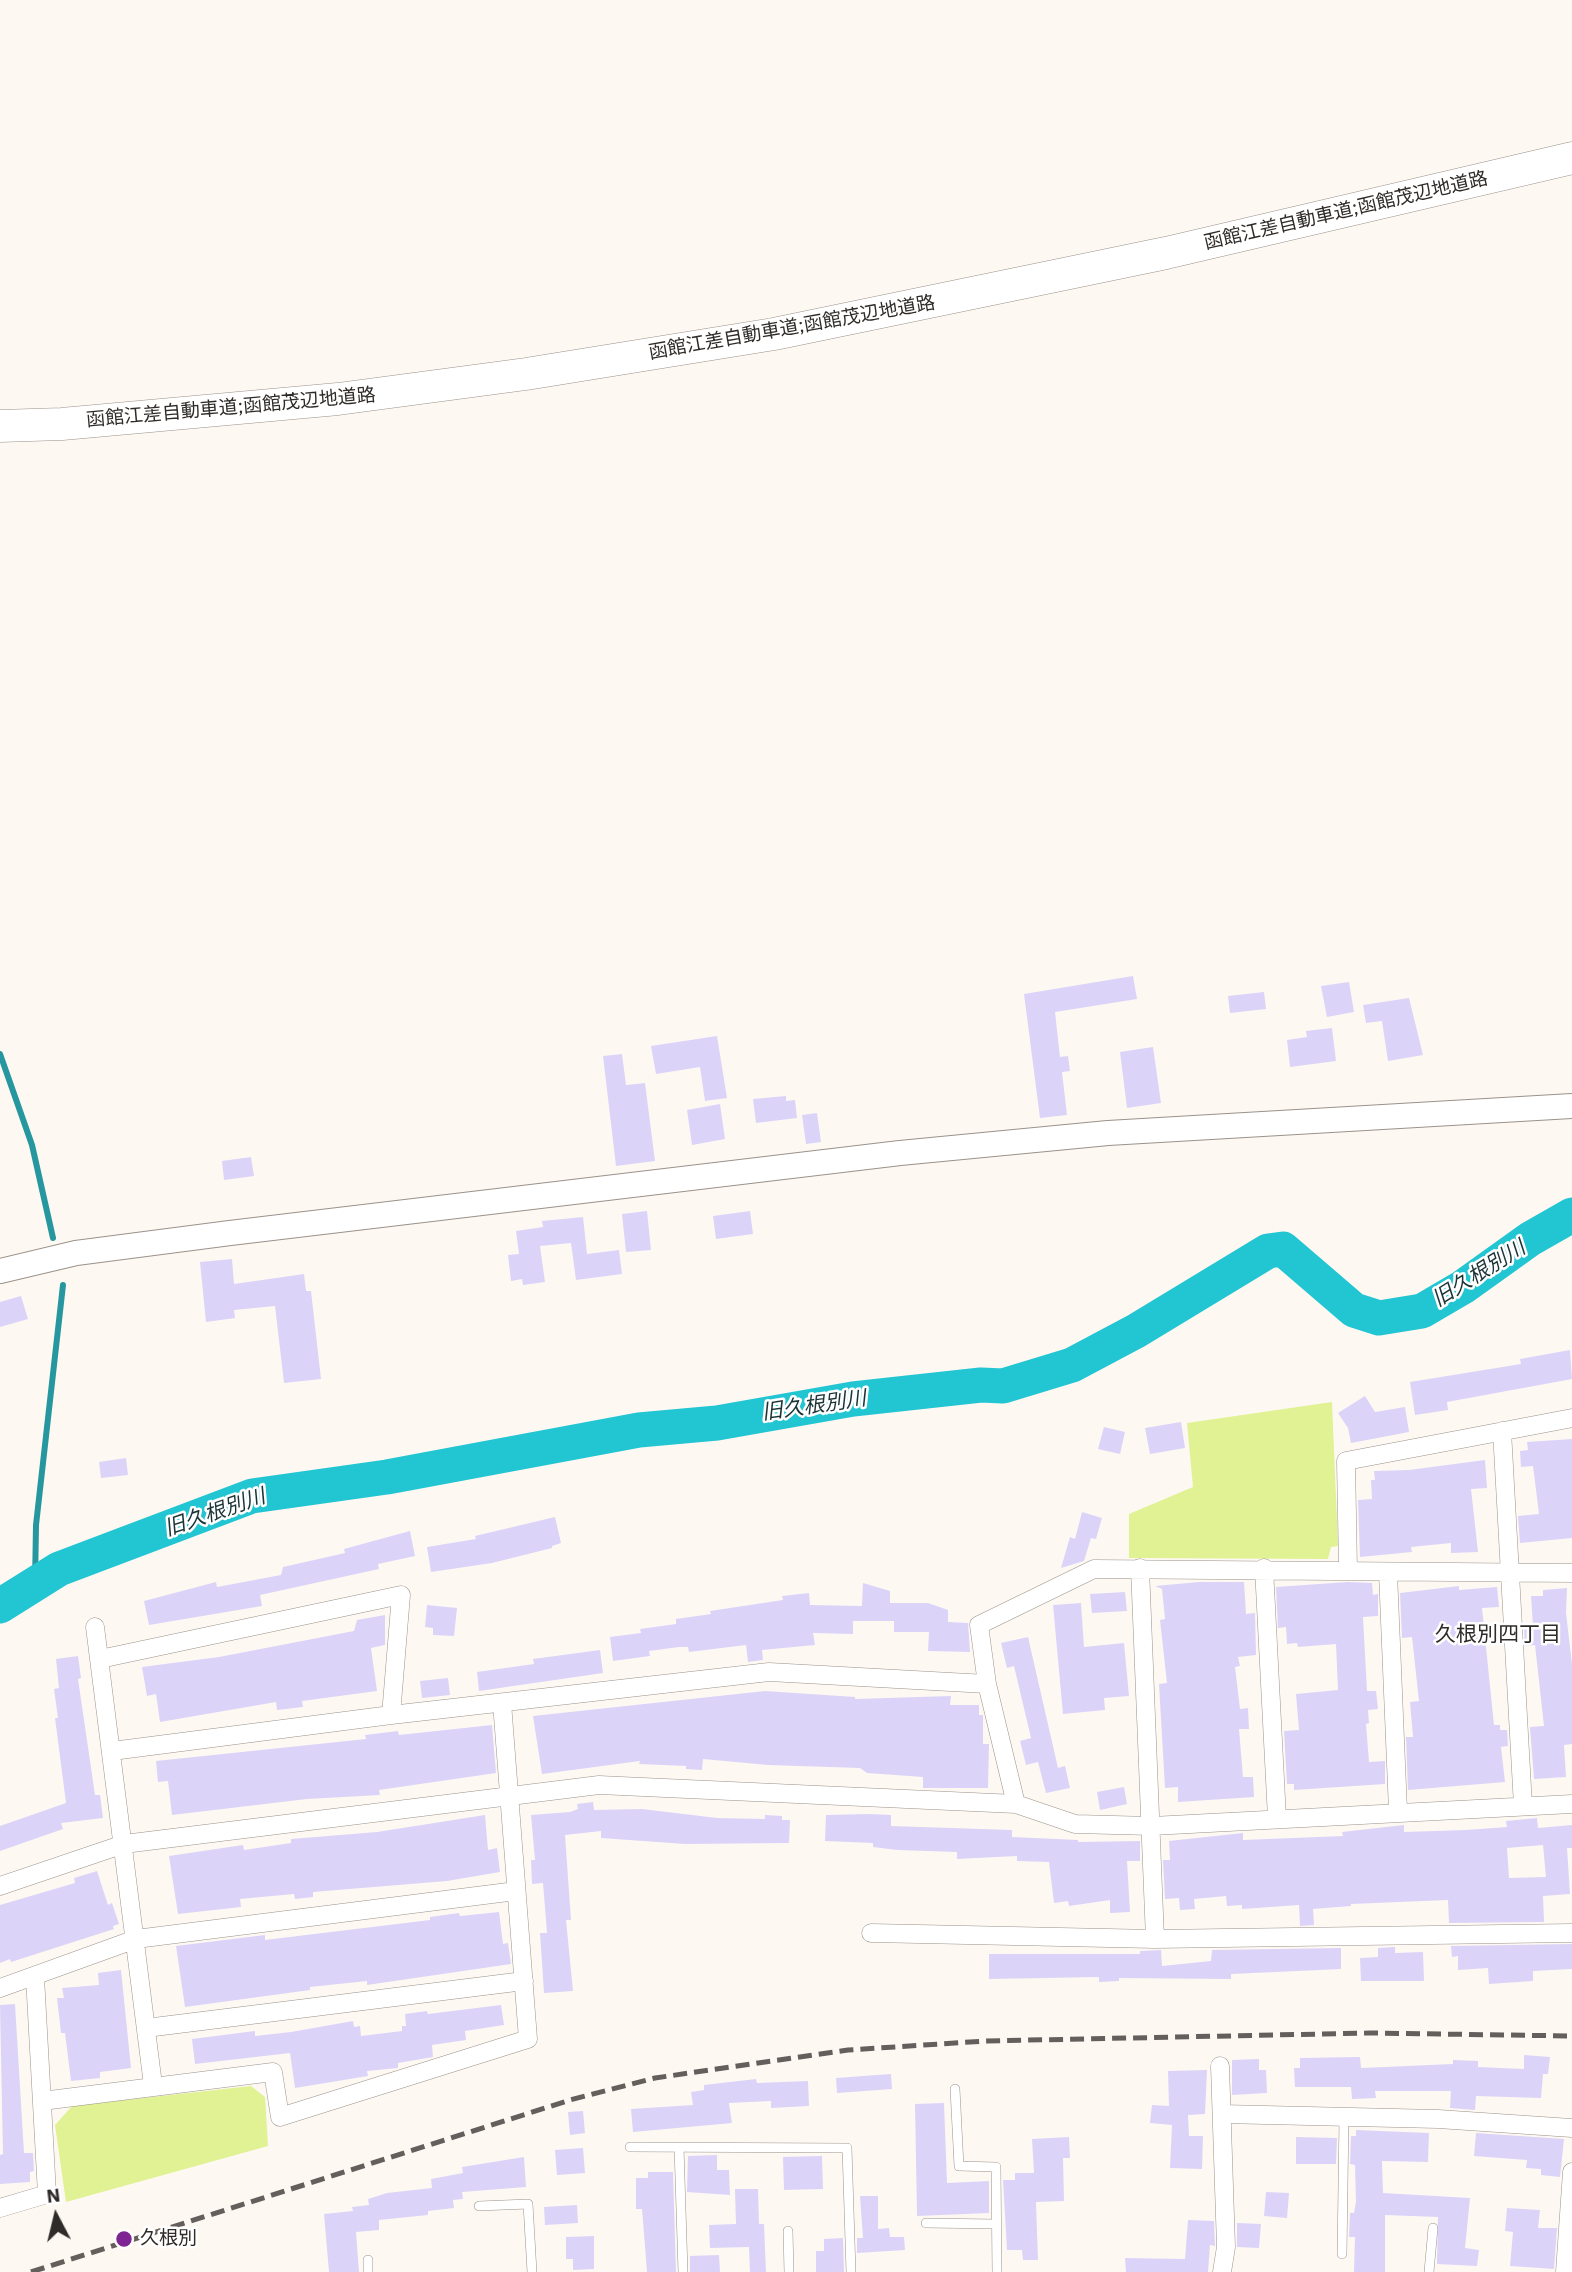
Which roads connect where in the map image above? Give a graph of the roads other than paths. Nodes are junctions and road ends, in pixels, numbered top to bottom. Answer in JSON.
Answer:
{"nodes":[{"id":1,"x":1572,"y":158,"type":"edge"},
{"id":2,"x":0,"y":426,"type":"edge"},
{"id":3,"x":1572,"y":1106,"type":"edge"},
{"id":4,"x":0,"y":1271,"type":"edge"},
{"id":5,"x":1572,"y":1418,"type":"edge"},
{"id":6,"x":1502,"y":1432,"type":"junction"},
{"id":7,"x":1140,"y":1568,"type":"junction"},
{"id":8,"x":1264,"y":1568,"type":"junction"},
{"id":9,"x":1348,"y":1571,"type":"junction"},
{"id":10,"x":1388,"y":1573,"type":"junction"},
{"id":11,"x":1511,"y":1573,"type":"junction"},
{"id":12,"x":1572,"y":1573,"type":"edge"},
{"id":13,"x":96,"y":1627,"type":"dead end"},
{"id":14,"x":100,"y":1659,"type":"junction"},
{"id":15,"x":987,"y":1684,"type":"junction"},
{"id":16,"x":502,"y":1703,"type":"junction"},
{"id":17,"x":391,"y":1715,"type":"junction"},
{"id":18,"x":112,"y":1751,"type":"junction"},
{"id":19,"x":510,"y":1795,"type":"junction"},
{"id":20,"x":1016,"y":1804,"type":"junction"},
{"id":21,"x":1572,"y":1804,"type":"edge"},
{"id":22,"x":1522,"y":1806,"type":"junction"},
{"id":23,"x":1398,"y":1811,"type":"junction"},
{"id":24,"x":1277,"y":1818,"type":"junction"},
{"id":25,"x":1152,"y":1826,"type":"junction"},
{"id":26,"x":124,"y":1844,"type":"junction"},
{"id":27,"x":0,"y":1886,"type":"edge"},
{"id":28,"x":516,"y":1891,"type":"junction"},
{"id":29,"x":871,"y":1933,"type":"dead end"},
{"id":30,"x":1572,"y":1933,"type":"edge"},
{"id":31,"x":136,"y":1939,"type":"junction"},
{"id":32,"x":1155,"y":1939,"type":"junction"},
{"id":33,"x":35,"y":1977,"type":"junction"},
{"id":34,"x":524,"y":1981,"type":"junction"},
{"id":35,"x":0,"y":1989,"type":"edge"},
{"id":36,"x":146,"y":2028,"type":"junction"},
{"id":37,"x":1220,"y":2066,"type":"dead end"},
{"id":38,"x":153,"y":2085,"type":"junction"},
{"id":39,"x":956,"y":2089,"type":"dead end"},
{"id":40,"x":42,"y":2101,"type":"junction"},
{"id":41,"x":1222,"y":2114,"type":"junction"},
{"id":42,"x":1344,"y":2118,"type":"junction"},
{"id":43,"x":1572,"y":2128,"type":"edge"},
{"id":44,"x":630,"y":2147,"type":"dead end"},
{"id":45,"x":679,"y":2147,"type":"junction"},
{"id":46,"x":1572,"y":2172,"type":"edge"},
{"id":47,"x":480,"y":2206,"type":"dead end"},
{"id":48,"x":0,"y":2208,"type":"edge"},
{"id":49,"x":926,"y":2223,"type":"dead end"},
{"id":50,"x":996,"y":2224,"type":"junction"},
{"id":51,"x":1433,"y":2228,"type":"dead end"},
{"id":52,"x":788,"y":2231,"type":"dead end"},
{"id":53,"x":1342,"y":2254,"type":"dead end"},
{"id":54,"x":368,"y":2260,"type":"dead end"},
{"id":55,"x":368,"y":2272,"type":"edge"},
{"id":56,"x":533,"y":2272,"type":"edge"},
{"id":57,"x":683,"y":2272,"type":"edge"},
{"id":58,"x":789,"y":2272,"type":"edge"},
{"id":59,"x":851,"y":2272,"type":"edge"},
{"id":60,"x":997,"y":2272,"type":"edge"},
{"id":61,"x":1222,"y":2272,"type":"edge"},
{"id":62,"x":1429,"y":2272,"type":"edge"},
{"id":63,"x":1565,"y":2272,"type":"edge"}],
"edges":[{"from":1,"to":2,"type":"highway","name":"函館江差自動車道;函館茂辺地道路"},
{"from":3,"to":4,"type":"street"},
{"from":5,"to":6,"type":"street"},
{"from":6,"to":9,"type":"street"},
{"from":6,"to":11,"type":"street"},
{"from":7,"to":8,"type":"street"},
{"from":7,"to":15,"type":"street"},
{"from":7,"to":25,"type":"street"},
{"from":8,"to":9,"type":"street"},
{"from":8,"to":24,"type":"street"},
{"from":9,"to":10,"type":"street"},
{"from":10,"to":11,"type":"street"},
{"from":10,"to":23,"type":"street"},
{"from":11,"to":12,"type":"street"},
{"from":11,"to":22,"type":"street"},
{"from":13,"to":14,"type":"street"},
{"from":14,"to":17,"type":"street"},
{"from":14,"to":18,"type":"street"},
{"from":15,"to":16,"type":"street"},
{"from":15,"to":20,"type":"street"},
{"from":16,"to":17,"type":"street"},
{"from":16,"to":19,"type":"street"},
{"from":17,"to":18,"type":"street"},
{"from":18,"to":26,"type":"street"},
{"from":19,"to":20,"type":"street"},
{"from":19,"to":26,"type":"street"},
{"from":19,"to":28,"type":"street"},
{"from":20,"to":25,"type":"street"},
{"from":21,"to":22,"type":"street"},
{"from":22,"to":23,"type":"street"},
{"from":23,"to":24,"type":"street"},
{"from":24,"to":25,"type":"street"},
{"from":25,"to":32,"type":"street"},
{"from":26,"to":27,"type":"street"},
{"from":26,"to":31,"type":"street"},
{"from":28,"to":31,"type":"street"},
{"from":28,"to":34,"type":"street"},
{"from":29,"to":32,"type":"street"},
{"from":30,"to":32,"type":"street"},
{"from":31,"to":33,"type":"street"},
{"from":31,"to":36,"type":"street"},
{"from":33,"to":35,"type":"street"},
{"from":33,"to":40,"type":"street"},
{"from":34,"to":36,"type":"street"},
{"from":34,"to":38,"type":"street"},
{"from":36,"to":38,"type":"street"},
{"from":37,"to":41,"type":"street"},
{"from":38,"to":40,"type":"street"},
{"from":39,"to":50,"type":"lane"},
{"from":40,"to":48,"type":"street"},
{"from":41,"to":42,"type":"street"},
{"from":41,"to":61,"type":"street"},
{"from":42,"to":43,"type":"street"},
{"from":42,"to":53,"type":"lane"},
{"from":44,"to":45,"type":"lane"},
{"from":45,"to":57,"type":"lane"},
{"from":45,"to":59,"type":"lane"},
{"from":46,"to":63,"type":"street"},
{"from":47,"to":56,"type":"lane"},
{"from":49,"to":50,"type":"lane"},
{"from":50,"to":60,"type":"lane"},
{"from":51,"to":62,"type":"lane"},
{"from":52,"to":58,"type":"lane"},
{"from":54,"to":55,"type":"lane"}]}
